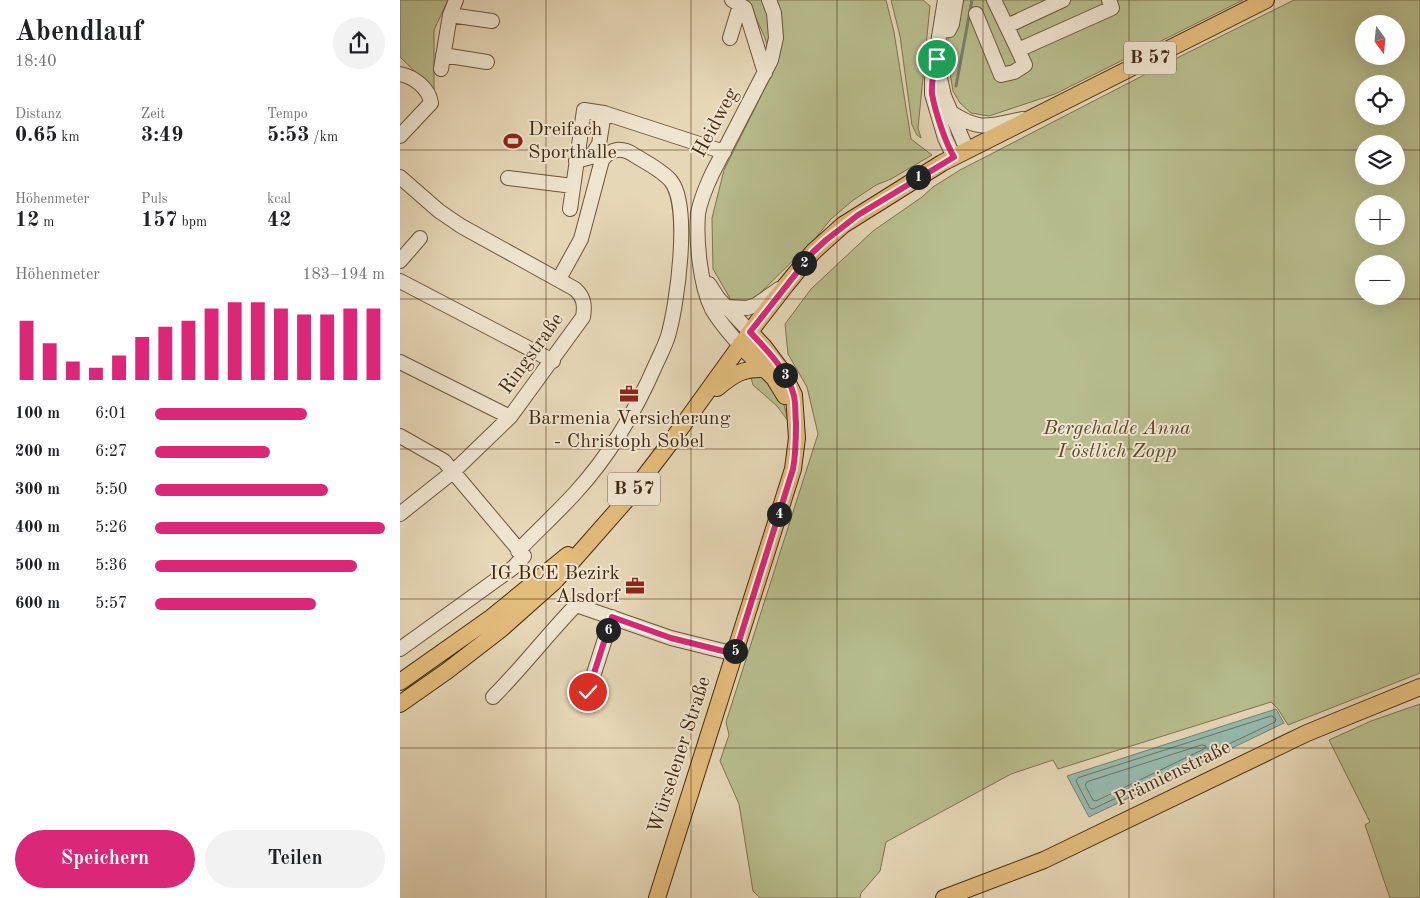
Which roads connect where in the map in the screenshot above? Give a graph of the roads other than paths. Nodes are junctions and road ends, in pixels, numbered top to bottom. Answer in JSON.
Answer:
{"nodes":[{"id":1,"x":456,"y":0,"type":"edge"},
{"id":2,"x":769,"y":0,"type":"edge"},
{"id":3,"x":996,"y":0,"type":"edge"},
{"id":4,"x":1063,"y":0,"type":"edge"},
{"id":5,"x":1109,"y":0,"type":"edge"},
{"id":6,"x":1266,"y":0,"type":"edge"},
{"id":7,"x":946,"y":1,"type":"edge"},
{"id":8,"x":736,"y":2,"type":"edge"},
{"id":9,"x":976,"y":14,"type":"dead end"},
{"id":10,"x":450,"y":15,"type":"junction"},
{"id":11,"x":492,"y":20,"type":"dead end"},
{"id":12,"x":1007,"y":26,"type":"junction"},
{"id":13,"x":730,"y":38,"type":"dead end"},
{"id":14,"x":1018,"y":50,"type":"junction"},
{"id":15,"x":937,"y":59,"type":"junction"},
{"id":16,"x":487,"y":62,"type":"dead end"},
{"id":17,"x":765,"y":73,"type":"junction"},
{"id":18,"x":400,"y":74,"type":"edge"},
{"id":19,"x":950,"y":112,"type":"junction"},
{"id":20,"x":604,"y":113,"type":"junction"},
{"id":21,"x":1034,"y":116,"type":"junction"},
{"id":22,"x":400,"y":136,"type":"edge"},
{"id":23,"x":724,"y":152,"type":"junction"},
{"id":24,"x":960,"y":153,"type":"junction"},
{"id":25,"x":576,"y":161,"type":"junction"},
{"id":26,"x":400,"y":177,"type":"edge"},
{"id":27,"x":508,"y":178,"type":"dead end"},
{"id":28,"x":573,"y":186,"type":"junction"},
{"id":29,"x":570,"y":209,"type":"dead end"},
{"id":30,"x":420,"y":238,"type":"dead end"},
{"id":31,"x":400,"y":261,"type":"edge"},
{"id":32,"x":701,"y":267,"type":"junction"},
{"id":33,"x":559,"y":279,"type":"junction"},
{"id":34,"x":400,"y":281,"type":"edge"},
{"id":35,"x":786,"y":285,"type":"junction"},
{"id":36,"x":726,"y":307,"type":"junction"},
{"id":37,"x":745,"y":339,"type":"junction"},
{"id":38,"x":553,"y":361,"type":"junction"},
{"id":39,"x":400,"y":362,"type":"edge"},
{"id":40,"x":765,"y":369,"type":"junction"},
{"id":41,"x":701,"y":400,"type":"junction"},
{"id":42,"x":510,"y":417,"type":"junction"},
{"id":43,"x":796,"y":423,"type":"junction"},
{"id":44,"x":400,"y":436,"type":"edge"},
{"id":45,"x":454,"y":471,"type":"junction"},
{"id":46,"x":400,"y":514,"type":"edge"},
{"id":47,"x":595,"y":533,"type":"junction"},
{"id":48,"x":521,"y":554,"type":"junction"},
{"id":49,"x":612,"y":617,"type":"junction"},
{"id":50,"x":400,"y":649,"type":"edge"},
{"id":51,"x":735,"y":654,"type":"junction"},
{"id":52,"x":400,"y":682,"type":"edge"},
{"id":53,"x":1420,"y":687,"type":"edge"},
{"id":54,"x":588,"y":692,"type":"dead end"},
{"id":55,"x":493,"y":697,"type":"dead end"},
{"id":56,"x":400,"y":704,"type":"edge"},
{"id":57,"x":657,"y":898,"type":"edge"},
{"id":58,"x":944,"y":898,"type":"edge"}],
"edges":[{"from":1,"to":10,"type":"street"},
{"from":2,"to":17,"type":"street","name":"Heidweg"},
{"from":3,"to":12,"type":"street"},
{"from":4,"to":12,"type":"street"},
{"from":5,"to":14,"type":"street"},
{"from":6,"to":21,"type":"main road","number":"B 57"},
{"from":7,"to":15,"type":"street"},
{"from":8,"to":13,"type":"street"},
{"from":8,"to":17,"type":"street"},
{"from":9,"to":14,"type":"street"},
{"from":10,"to":11,"type":"street"},
{"from":10,"to":16,"type":"street"},
{"from":12,"to":14,"type":"street"},
{"from":15,"to":19,"type":"street"},
{"from":15,"to":24,"type":"street"},
{"from":17,"to":23,"type":"street","name":"Heidweg"},
{"from":18,"to":22,"type":"street"},
{"from":19,"to":21,"type":"street"},
{"from":19,"to":24,"type":"street"},
{"from":20,"to":23,"type":"street"},
{"from":20,"to":25,"type":"street"},
{"from":20,"to":25,"type":"street"},
{"from":21,"to":24,"type":"main road","number":"B 57"},
{"from":23,"to":32,"type":"street","name":"Heidweg"},
{"from":24,"to":35,"type":"main road","number":"B 57"},
{"from":25,"to":28,"type":"street"},
{"from":26,"to":33,"type":"street","name":"Ringstraße"},
{"from":27,"to":28,"type":"street"},
{"from":28,"to":29,"type":"street"},
{"from":30,"to":31,"type":"street"},
{"from":32,"to":36,"type":"street","name":"Heidweg"},
{"from":32,"to":37,"type":"street","name":"Heidweg"},
{"from":33,"to":38,"type":"street","name":"Ringstraße"},
{"from":33,"to":48,"type":"street"},
{"from":34,"to":38,"type":"street"},
{"from":35,"to":36,"type":"street"},
{"from":35,"to":37,"type":"main road","number":"B 57"},
{"from":36,"to":37,"type":"street","name":"Heidweg"},
{"from":37,"to":40,"type":"main road","name":"Würselener Straße"},
{"from":37,"to":41,"type":"main road","number":"B 57"},
{"from":37,"to":43,"type":"main road","name":"Würselener Straße"},
{"from":38,"to":42,"type":"street","name":"Ringstraße"},
{"from":39,"to":42,"type":"street"},
{"from":40,"to":41,"type":"main road"},
{"from":40,"to":43,"type":"main road","name":"Würselener Straße"},
{"from":41,"to":47,"type":"main road","number":"B 57"},
{"from":42,"to":45,"type":"street","name":"Ringstraße"},
{"from":43,"to":51,"type":"main road","name":"Würselener Straße"},
{"from":44,"to":45,"type":"street"},
{"from":45,"to":46,"type":"street","name":"Ringstraße"},
{"from":45,"to":48,"type":"street"},
{"from":47,"to":52,"type":"main road","number":"B 57"},
{"from":47,"to":56,"type":"main road","number":"B 57"},
{"from":48,"to":50,"type":"street"},
{"from":49,"to":51,"type":"street"},
{"from":49,"to":54,"type":"street"},
{"from":49,"to":55,"type":"street"},
{"from":51,"to":57,"type":"main road","name":"Würselener Straße"},
{"from":53,"to":58,"type":"main road","name":"Prämienstraße"}]}
